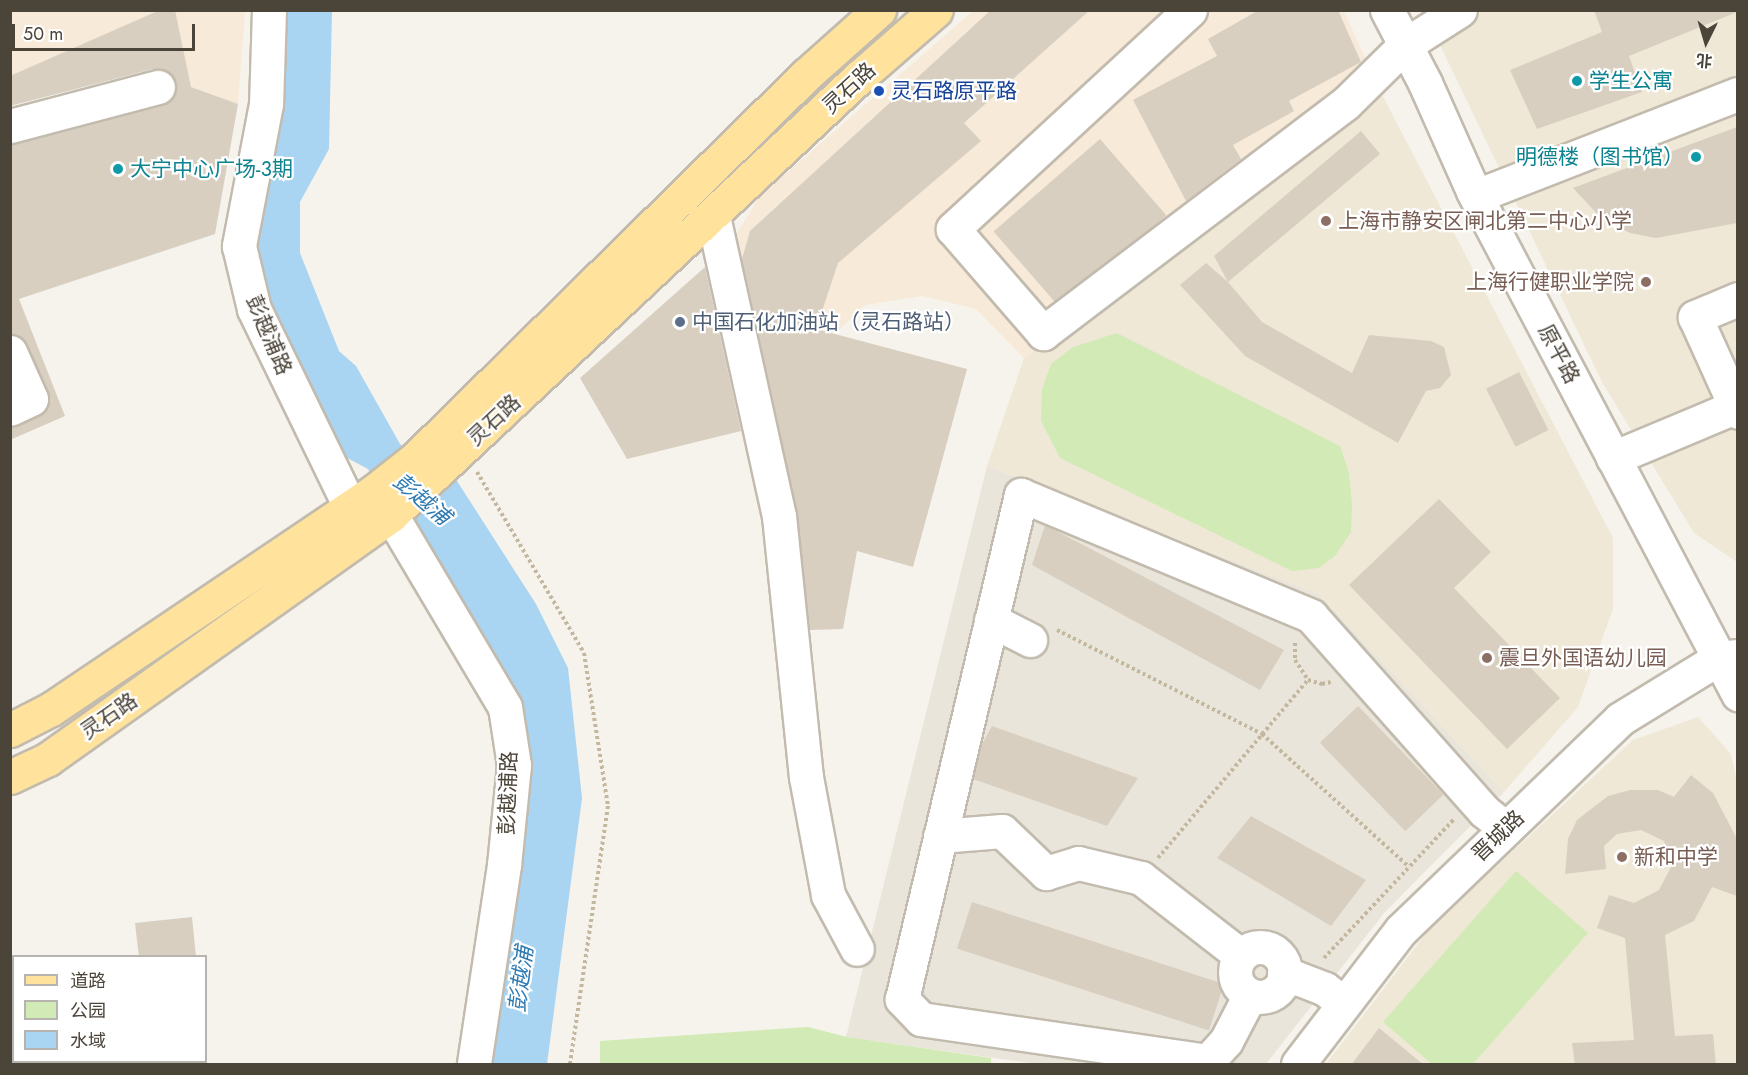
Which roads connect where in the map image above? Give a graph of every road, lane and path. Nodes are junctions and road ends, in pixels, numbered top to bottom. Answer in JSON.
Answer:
{"nodes":[{"id":1,"x":269,"y":10,"type":"edge"},
{"id":2,"x":879,"y":10,"type":"edge"},
{"id":3,"x":936,"y":10,"type":"edge"},
{"id":4,"x":1190,"y":10,"type":"edge"},
{"id":5,"x":1387,"y":10,"type":"edge"},
{"id":6,"x":1460,"y":10,"type":"edge"},
{"id":7,"x":1406,"y":45,"type":"junction"},
{"id":8,"x":158,"y":87,"type":"dead end"},
{"id":9,"x":1737,"y":94,"type":"edge"},
{"id":10,"x":10,"y":126,"type":"edge"},
{"id":11,"x":1476,"y":196,"type":"junction"},
{"id":12,"x":713,"y":216,"type":"junction"},
{"id":13,"x":1737,"y":298,"type":"edge"},
{"id":14,"x":10,"y":352,"type":"edge"},
{"id":15,"x":10,"y":409,"type":"edge"},
{"id":16,"x":1736,"y":409,"type":"edge"},
{"id":17,"x":450,"y":443,"type":"junction"},
{"id":18,"x":1613,"y":458,"type":"junction"},
{"id":19,"x":374,"y":509,"type":"junction"},
{"id":20,"x":991,"y":620,"type":"junction"},
{"id":21,"x":1040,"y":633,"type":"joint"},
{"id":22,"x":1728,"y":657,"type":"edge"},
{"id":23,"x":1308,"y":680,"type":"dead end"},
{"id":24,"x":1737,"y":693,"type":"edge"},
{"id":25,"x":10,"y":730,"type":"edge"},
{"id":26,"x":1262,"y":734,"type":"junction"},
{"id":27,"x":10,"y":777,"type":"edge"},
{"id":28,"x":1473,"y":798,"type":"junction"},
{"id":29,"x":1506,"y":829,"type":"junction"},
{"id":30,"x":940,"y":836,"type":"junction"},
{"id":31,"x":1409,"y":867,"type":"junction"},
{"id":32,"x":1140,"y":878,"type":"junction"},
{"id":33,"x":857,"y":949,"type":"dead end"},
{"id":34,"x":1240,"y":955,"type":"junction"},
{"id":35,"x":1293,"y":976,"type":"junction"},
{"id":36,"x":1249,"y":996,"type":"junction"},
{"id":37,"x":1344,"y":1004,"type":"junction"},
{"id":38,"x":474,"y":1065,"type":"edge"},
{"id":39,"x":570,"y":1065,"type":"edge"},
{"id":40,"x":1298,"y":1065,"type":"edge"}],
"edges":[{"from":1,"to":19,"type":"street","name":"彭越浦路"},
{"from":2,"to":17,"type":"main road","name":"灵石路"},
{"from":3,"to":12,"type":"main road","name":"灵石路"},
{"from":4,"to":7,"type":"street"},
{"from":5,"to":7,"type":"street","name":"原平路"},
{"from":6,"to":7,"type":"street"},
{"from":7,"to":11,"type":"street","name":"原平路"},
{"from":8,"to":10,"type":"street"},
{"from":9,"to":11,"type":"street"},
{"from":11,"to":18,"type":"street","name":"原平路"},
{"from":12,"to":17,"type":"main road","name":"灵石路"},
{"from":12,"to":33,"type":"street"},
{"from":13,"to":16,"type":"street"},
{"from":14,"to":15,"type":"street"},
{"from":16,"to":18,"type":"street"},
{"from":17,"to":19,"type":"main road","name":"灵石路"},
{"from":17,"to":39,"type":"path"},
{"from":18,"to":22,"type":"street","name":"原平路"},
{"from":19,"to":25,"type":"main road","name":"灵石路"},
{"from":19,"to":27,"type":"main road","name":"灵石路"},
{"from":19,"to":38,"type":"street","name":"彭越浦路"},
{"from":20,"to":21,"type":"street"},
{"from":20,"to":28,"type":"street"},
{"from":20,"to":30,"type":"street"},
{"from":21,"to":26,"type":"path"},
{"from":22,"to":24,"type":"street","name":"原平路"},
{"from":22,"to":29,"type":"street","name":"晋城路"},
{"from":23,"to":26,"type":"path"},
{"from":26,"to":31,"type":"path"},
{"from":26,"to":32,"type":"path"},
{"from":28,"to":29,"type":"street"},
{"from":28,"to":31,"type":"path"},
{"from":29,"to":37,"type":"street","name":"晋城路"},
{"from":30,"to":32,"type":"street"},
{"from":30,"to":36,"type":"street"},
{"from":31,"to":35,"type":"path"},
{"from":32,"to":34,"type":"street"},
{"from":34,"to":35,"type":"street"},
{"from":34,"to":36,"type":"street"},
{"from":35,"to":36,"type":"street"},
{"from":35,"to":37,"type":"street"},
{"from":37,"to":40,"type":"street","name":"晋城路"}]}
